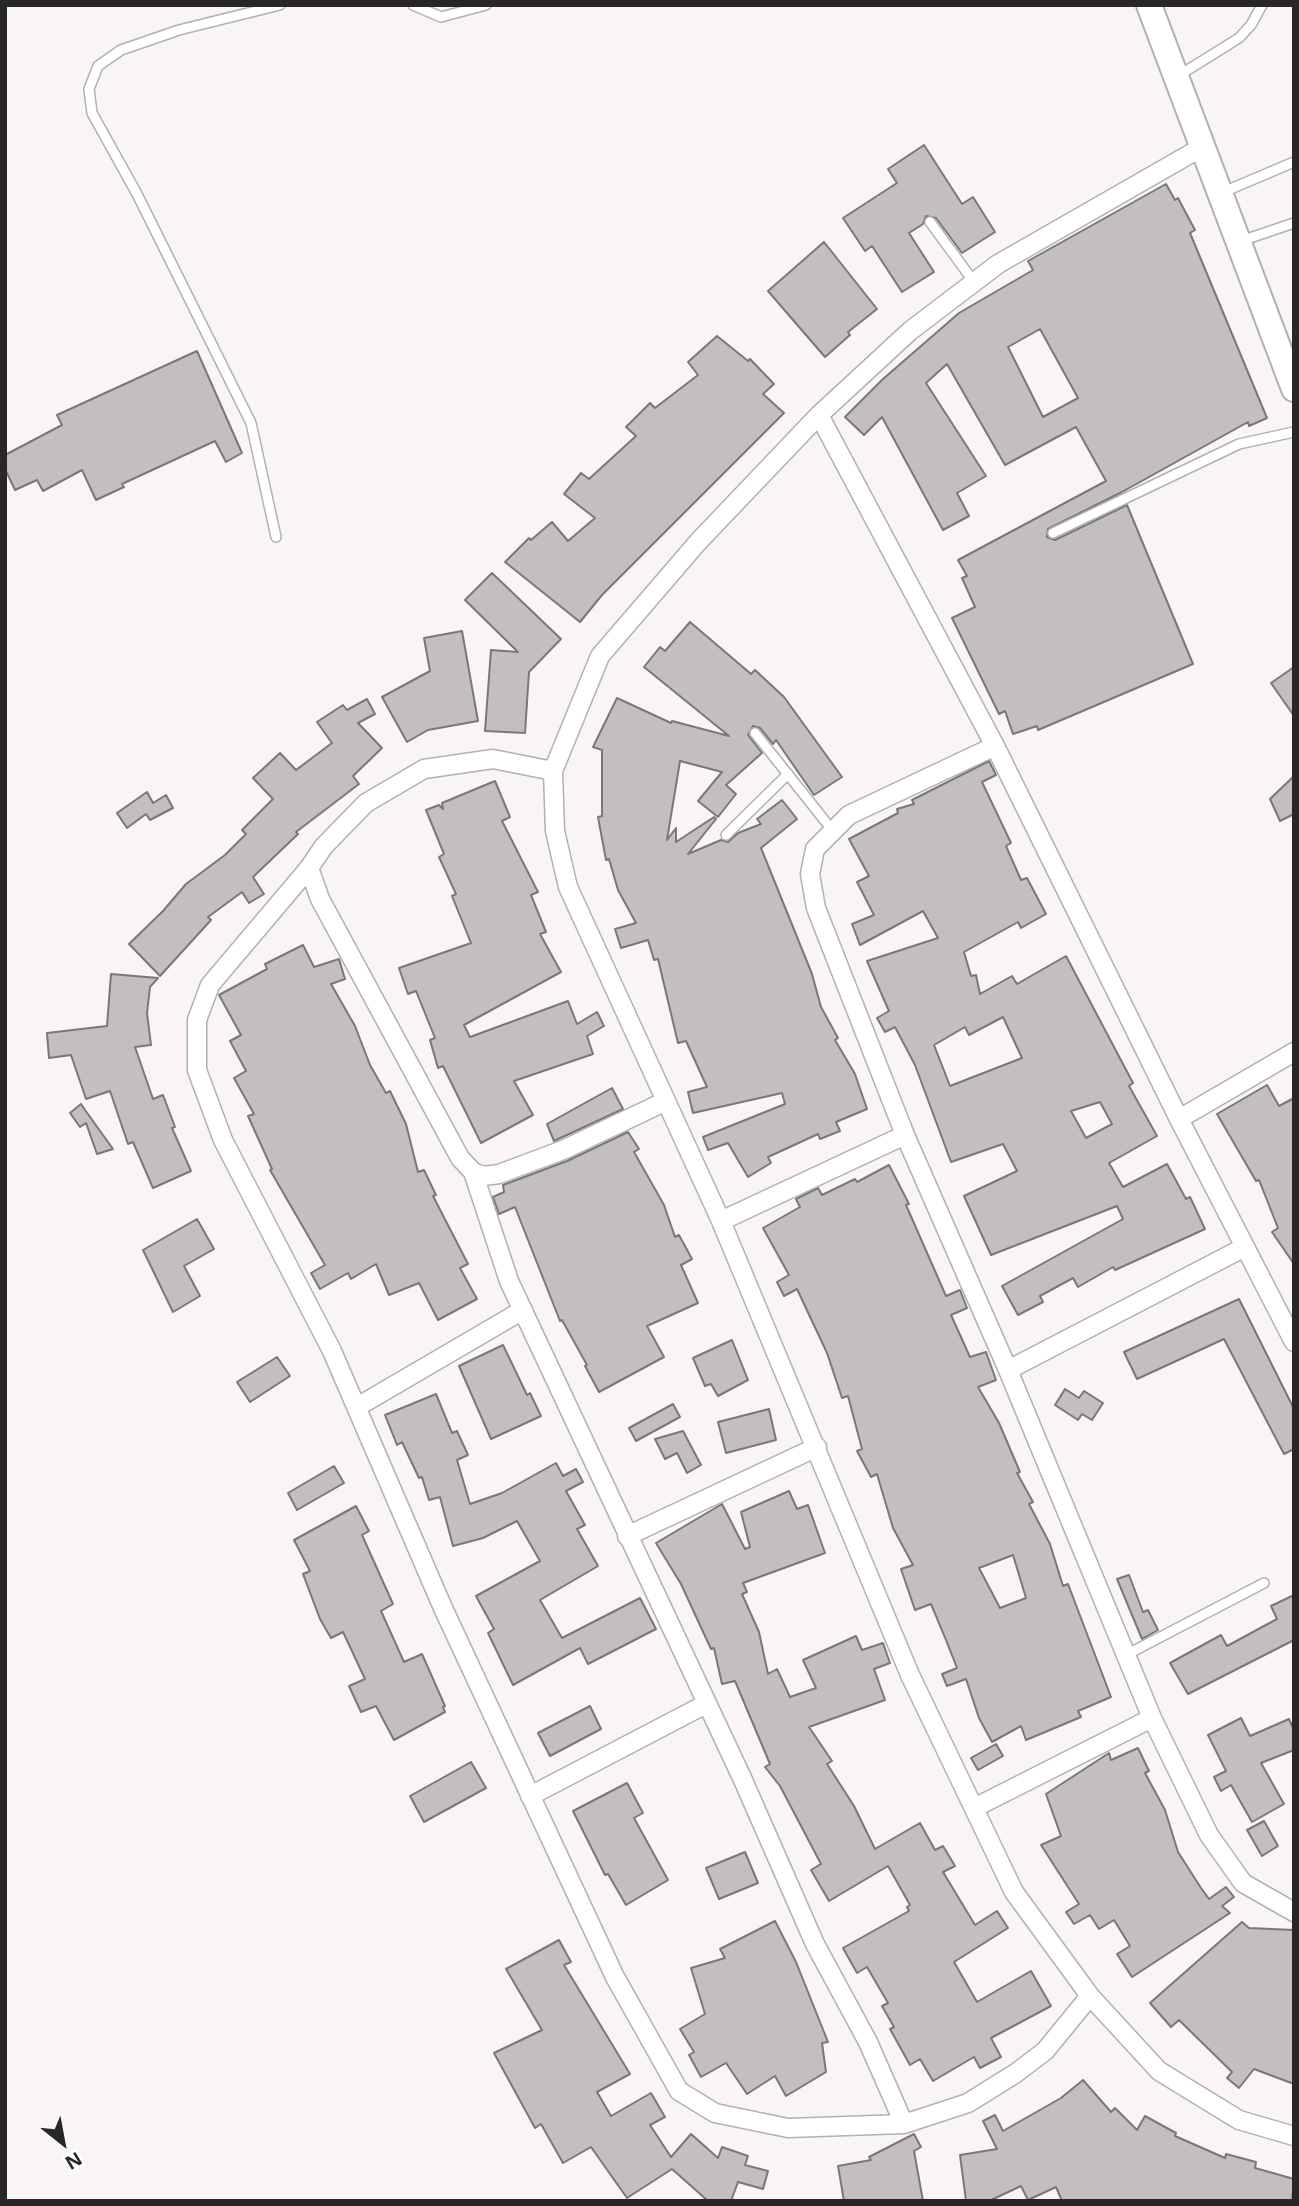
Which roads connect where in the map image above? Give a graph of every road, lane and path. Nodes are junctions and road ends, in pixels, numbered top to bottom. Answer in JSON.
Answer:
{"nodes":[{"id":1,"x":281,"y":5,"type":"edge"},
{"id":2,"x":413,"y":5,"type":"edge"},
{"id":3,"x":486,"y":5,"type":"edge"},
{"id":4,"x":1149,"y":5,"type":"edge"},
{"id":5,"x":1262,"y":5,"type":"edge"},
{"id":6,"x":1177,"y":77,"type":"junction"},
{"id":7,"x":1203,"y":146,"type":"junction"},
{"id":8,"x":1294,"y":162,"type":"edge"},
{"id":9,"x":1221,"y":193,"type":"junction"},
{"id":10,"x":930,"y":222,"type":"dead end"},
{"id":11,"x":1294,"y":223,"type":"edge"},
{"id":12,"x":1239,"y":241,"type":"junction"},
{"id":13,"x":974,"y":282,"type":"junction"},
{"id":14,"x":1292,"y":380,"type":"edge"},
{"id":15,"x":818,"y":415,"type":"junction"},
{"id":16,"x":1294,"y":432,"type":"edge"},
{"id":17,"x":1053,"y":533,"type":"dead end"},
{"id":18,"x":276,"y":537,"type":"dead end"},
{"id":19,"x":755,"y":733,"type":"dead end"},
{"id":20,"x":995,"y":746,"type":"junction"},
{"id":21,"x":553,"y":771,"type":"junction"},
{"id":22,"x":788,"y":774,"type":"junction"},
{"id":23,"x":833,"y":831,"type":"junction"},
{"id":24,"x":726,"y":835,"type":"dead end"},
{"id":25,"x":309,"y":868,"type":"junction"},
{"id":26,"x":1294,"y":1052,"type":"edge"},
{"id":27,"x":664,"y":1102,"type":"junction"},
{"id":28,"x":1179,"y":1119,"type":"junction"},
{"id":29,"x":905,"y":1135,"type":"junction"},
{"id":30,"x":473,"y":1172,"type":"junction"},
{"id":31,"x":721,"y":1221,"type":"junction"},
{"id":32,"x":1245,"y":1247,"type":"junction"},
{"id":33,"x":523,"y":1310,"type":"junction"},
{"id":34,"x":1294,"y":1342,"type":"edge"},
{"id":35,"x":1008,"y":1370,"type":"junction"},
{"id":36,"x":357,"y":1407,"type":"junction"},
{"id":37,"x":817,"y":1447,"type":"junction"},
{"id":38,"x":627,"y":1536,"type":"junction"},
{"id":39,"x":1264,"y":1583,"type":"dead end"},
{"id":40,"x":1126,"y":1655,"type":"junction"},
{"id":41,"x":706,"y":1704,"type":"junction"},
{"id":42,"x":1152,"y":1718,"type":"junction"},
{"id":43,"x":530,"y":1796,"type":"junction"},
{"id":44,"x":974,"y":1808,"type":"junction"},
{"id":45,"x":1294,"y":1912,"type":"edge"},
{"id":46,"x":1090,"y":1996,"type":"junction"},
{"id":47,"x":904,"y":2124,"type":"junction"},
{"id":48,"x":1294,"y":2136,"type":"edge"}],
"edges":[{"from":1,"to":18,"type":"lane"},
{"from":2,"to":3,"type":"lane"},
{"from":4,"to":6,"type":"main road"},
{"from":5,"to":6,"type":"lane"},
{"from":6,"to":7,"type":"main road"},
{"from":7,"to":9,"type":"main road"},
{"from":7,"to":13,"type":"street"},
{"from":8,"to":9,"type":"lane"},
{"from":9,"to":12,"type":"main road"},
{"from":10,"to":13,"type":"lane"},
{"from":11,"to":12,"type":"lane"},
{"from":12,"to":14,"type":"main road"},
{"from":13,"to":15,"type":"street"},
{"from":15,"to":20,"type":"street"},
{"from":15,"to":21,"type":"street"},
{"from":16,"to":17,"type":"lane"},
{"from":19,"to":22,"type":"lane"},
{"from":20,"to":23,"type":"street"},
{"from":20,"to":28,"type":"street"},
{"from":21,"to":25,"type":"street"},
{"from":21,"to":27,"type":"street"},
{"from":22,"to":23,"type":"lane"},
{"from":22,"to":24,"type":"lane"},
{"from":23,"to":29,"type":"street"},
{"from":25,"to":30,"type":"street"},
{"from":25,"to":36,"type":"street"},
{"from":26,"to":28,"type":"street"},
{"from":27,"to":30,"type":"street"},
{"from":27,"to":31,"type":"street"},
{"from":28,"to":32,"type":"street"},
{"from":29,"to":31,"type":"street"},
{"from":29,"to":35,"type":"street"},
{"from":30,"to":33,"type":"street"},
{"from":31,"to":37,"type":"street"},
{"from":32,"to":34,"type":"street"},
{"from":32,"to":35,"type":"street"},
{"from":33,"to":36,"type":"street"},
{"from":33,"to":38,"type":"street"},
{"from":35,"to":40,"type":"street"},
{"from":36,"to":43,"type":"street"},
{"from":37,"to":38,"type":"street"},
{"from":37,"to":44,"type":"street"},
{"from":38,"to":41,"type":"street"},
{"from":39,"to":40,"type":"lane"},
{"from":40,"to":42,"type":"street"},
{"from":41,"to":43,"type":"street"},
{"from":41,"to":47,"type":"street"},
{"from":42,"to":44,"type":"street"},
{"from":42,"to":45,"type":"street"},
{"from":43,"to":47,"type":"street"},
{"from":44,"to":46,"type":"street"},
{"from":46,"to":47,"type":"street"},
{"from":46,"to":48,"type":"street"}]}
